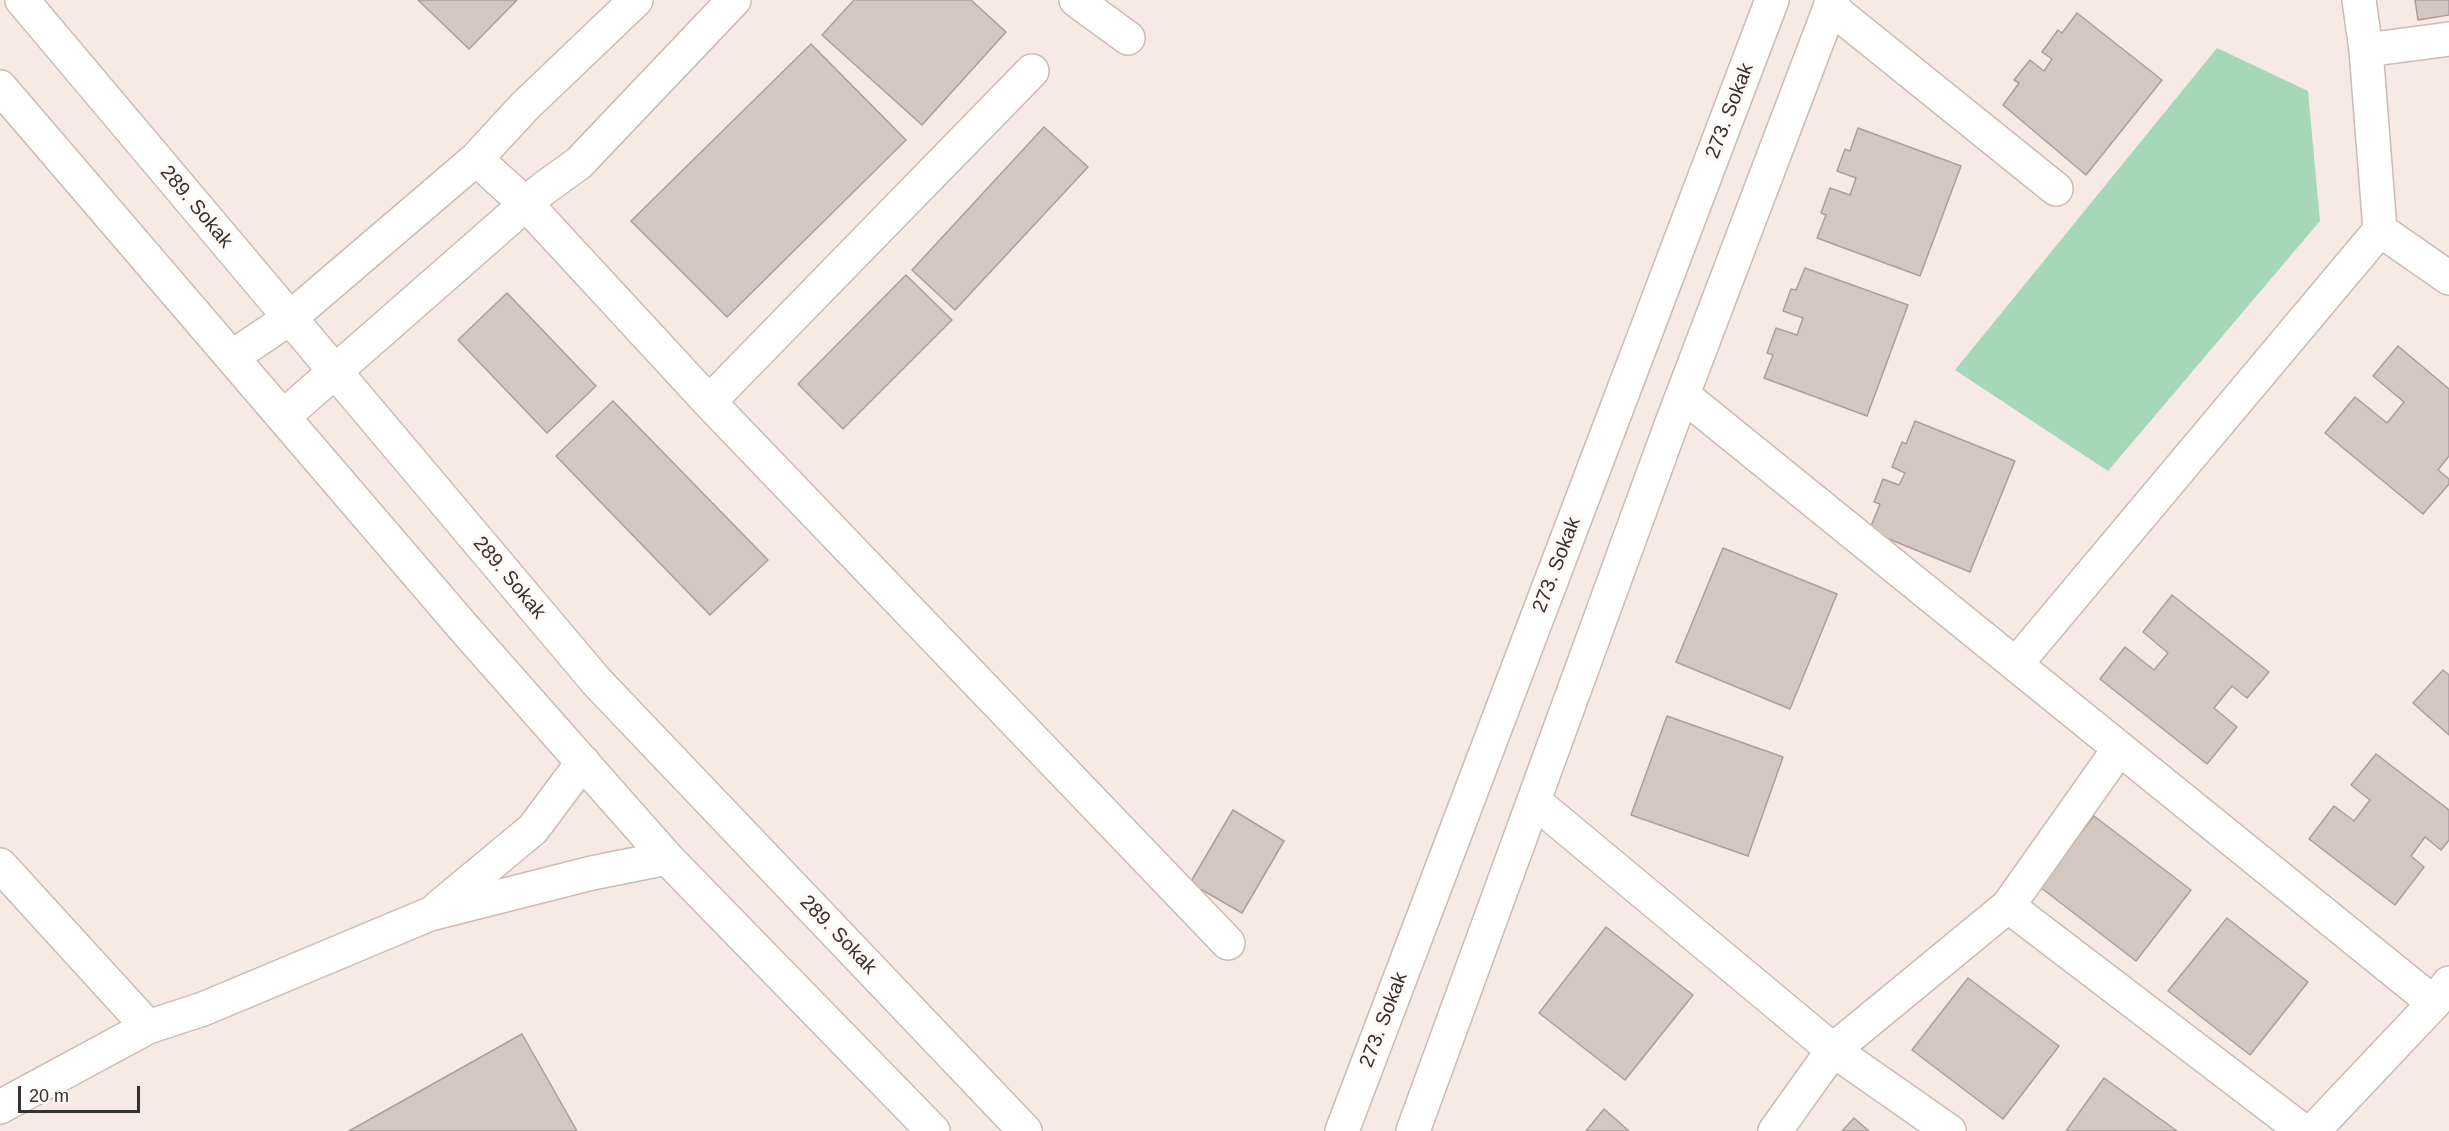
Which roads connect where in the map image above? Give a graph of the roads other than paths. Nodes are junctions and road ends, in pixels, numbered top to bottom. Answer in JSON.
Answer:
{"nodes":[{"id":1,"x":22,"y":0,"type":"edge"},
{"id":2,"x":636,"y":0,"type":"edge"},
{"id":3,"x":734,"y":0,"type":"edge"},
{"id":4,"x":1076,"y":0,"type":"edge"},
{"id":5,"x":1772,"y":0,"type":"edge"},
{"id":6,"x":2359,"y":0,"type":"edge"},
{"id":7,"x":1831,"y":4,"type":"edge"},
{"id":8,"x":1128,"y":38,"type":"dead end"},
{"id":9,"x":2449,"y":39,"type":"edge"},
{"id":10,"x":2366,"y":50,"type":"junction"},
{"id":11,"x":1032,"y":71,"type":"dead end"},
{"id":12,"x":0,"y":87,"type":"edge"},
{"id":13,"x":476,"y":159,"type":"junction"},
{"id":14,"x":2056,"y":189,"type":"dead end"},
{"id":15,"x":527,"y":205,"type":"junction"},
{"id":16,"x":2380,"y":230,"type":"junction"},
{"id":17,"x":2449,"y":278,"type":"edge"},
{"id":18,"x":290,"y":318,"type":"junction"},
{"id":19,"x":232,"y":357,"type":"junction"},
{"id":20,"x":336,"y":372,"type":"junction"},
{"id":21,"x":1683,"y":395,"type":"junction"},
{"id":22,"x":709,"y":402,"type":"junction"},
{"id":23,"x":283,"y":417,"type":"junction"},
{"id":24,"x":2016,"y":663,"type":"junction"},
{"id":25,"x":2119,"y":748,"type":"junction"},
{"id":26,"x":583,"y":762,"type":"junction"},
{"id":27,"x":1534,"y":801,"type":"junction"},
{"id":28,"x":667,"y":858,"type":"junction"},
{"id":29,"x":0,"y":865,"type":"edge"},
{"id":30,"x":2008,"y":906,"type":"junction"},
{"id":31,"x":430,"y":914,"type":"junction"},
{"id":32,"x":1228,"y":943,"type":"dead end"},
{"id":33,"x":2441,"y":993,"type":"edge"},
{"id":34,"x":148,"y":1027,"type":"junction"},
{"id":35,"x":1833,"y":1050,"type":"junction"},
{"id":36,"x":0,"y":1107,"type":"edge"},
{"id":37,"x":933,"y":1131,"type":"edge"},
{"id":38,"x":1025,"y":1131,"type":"edge"},
{"id":39,"x":1342,"y":1131,"type":"edge"},
{"id":40,"x":1413,"y":1131,"type":"edge"},
{"id":41,"x":1775,"y":1131,"type":"edge"},
{"id":42,"x":1949,"y":1131,"type":"edge"},
{"id":43,"x":2303,"y":1131,"type":"edge"},
{"id":44,"x":2313,"y":1131,"type":"edge"}],
"edges":[{"from":1,"to":18,"type":"street","name":"289. Sokak"},
{"from":2,"to":13,"type":"street"},
{"from":3,"to":15,"type":"street"},
{"from":4,"to":8,"type":"street"},
{"from":5,"to":39,"type":"street","name":"273. Sokak"},
{"from":6,"to":10,"type":"street"},
{"from":7,"to":14,"type":"street"},
{"from":7,"to":21,"type":"street"},
{"from":9,"to":10,"type":"street"},
{"from":10,"to":16,"type":"street"},
{"from":11,"to":22,"type":"street"},
{"from":12,"to":19,"type":"street"},
{"from":13,"to":15,"type":"street"},
{"from":13,"to":18,"type":"street"},
{"from":15,"to":20,"type":"street"},
{"from":15,"to":22,"type":"street"},
{"from":16,"to":17,"type":"street"},
{"from":16,"to":24,"type":"street"},
{"from":18,"to":19,"type":"street"},
{"from":18,"to":20,"type":"street","name":"289. Sokak"},
{"from":19,"to":23,"type":"street"},
{"from":20,"to":23,"type":"street"},
{"from":20,"to":38,"type":"street","name":"289. Sokak"},
{"from":21,"to":24,"type":"street"},
{"from":21,"to":27,"type":"street"},
{"from":22,"to":32,"type":"street"},
{"from":23,"to":26,"type":"street"},
{"from":24,"to":25,"type":"street"},
{"from":25,"to":30,"type":"street"},
{"from":25,"to":33,"type":"street"},
{"from":26,"to":28,"type":"street"},
{"from":26,"to":31,"type":"street"},
{"from":27,"to":35,"type":"street"},
{"from":27,"to":40,"type":"street"},
{"from":28,"to":31,"type":"street"},
{"from":28,"to":37,"type":"street"},
{"from":29,"to":34,"type":"street"},
{"from":30,"to":35,"type":"street"},
{"from":30,"to":43,"type":"street"},
{"from":31,"to":34,"type":"street"},
{"from":33,"to":44,"type":"street"},
{"from":34,"to":36,"type":"street"},
{"from":35,"to":41,"type":"street"},
{"from":35,"to":42,"type":"street"}]}
